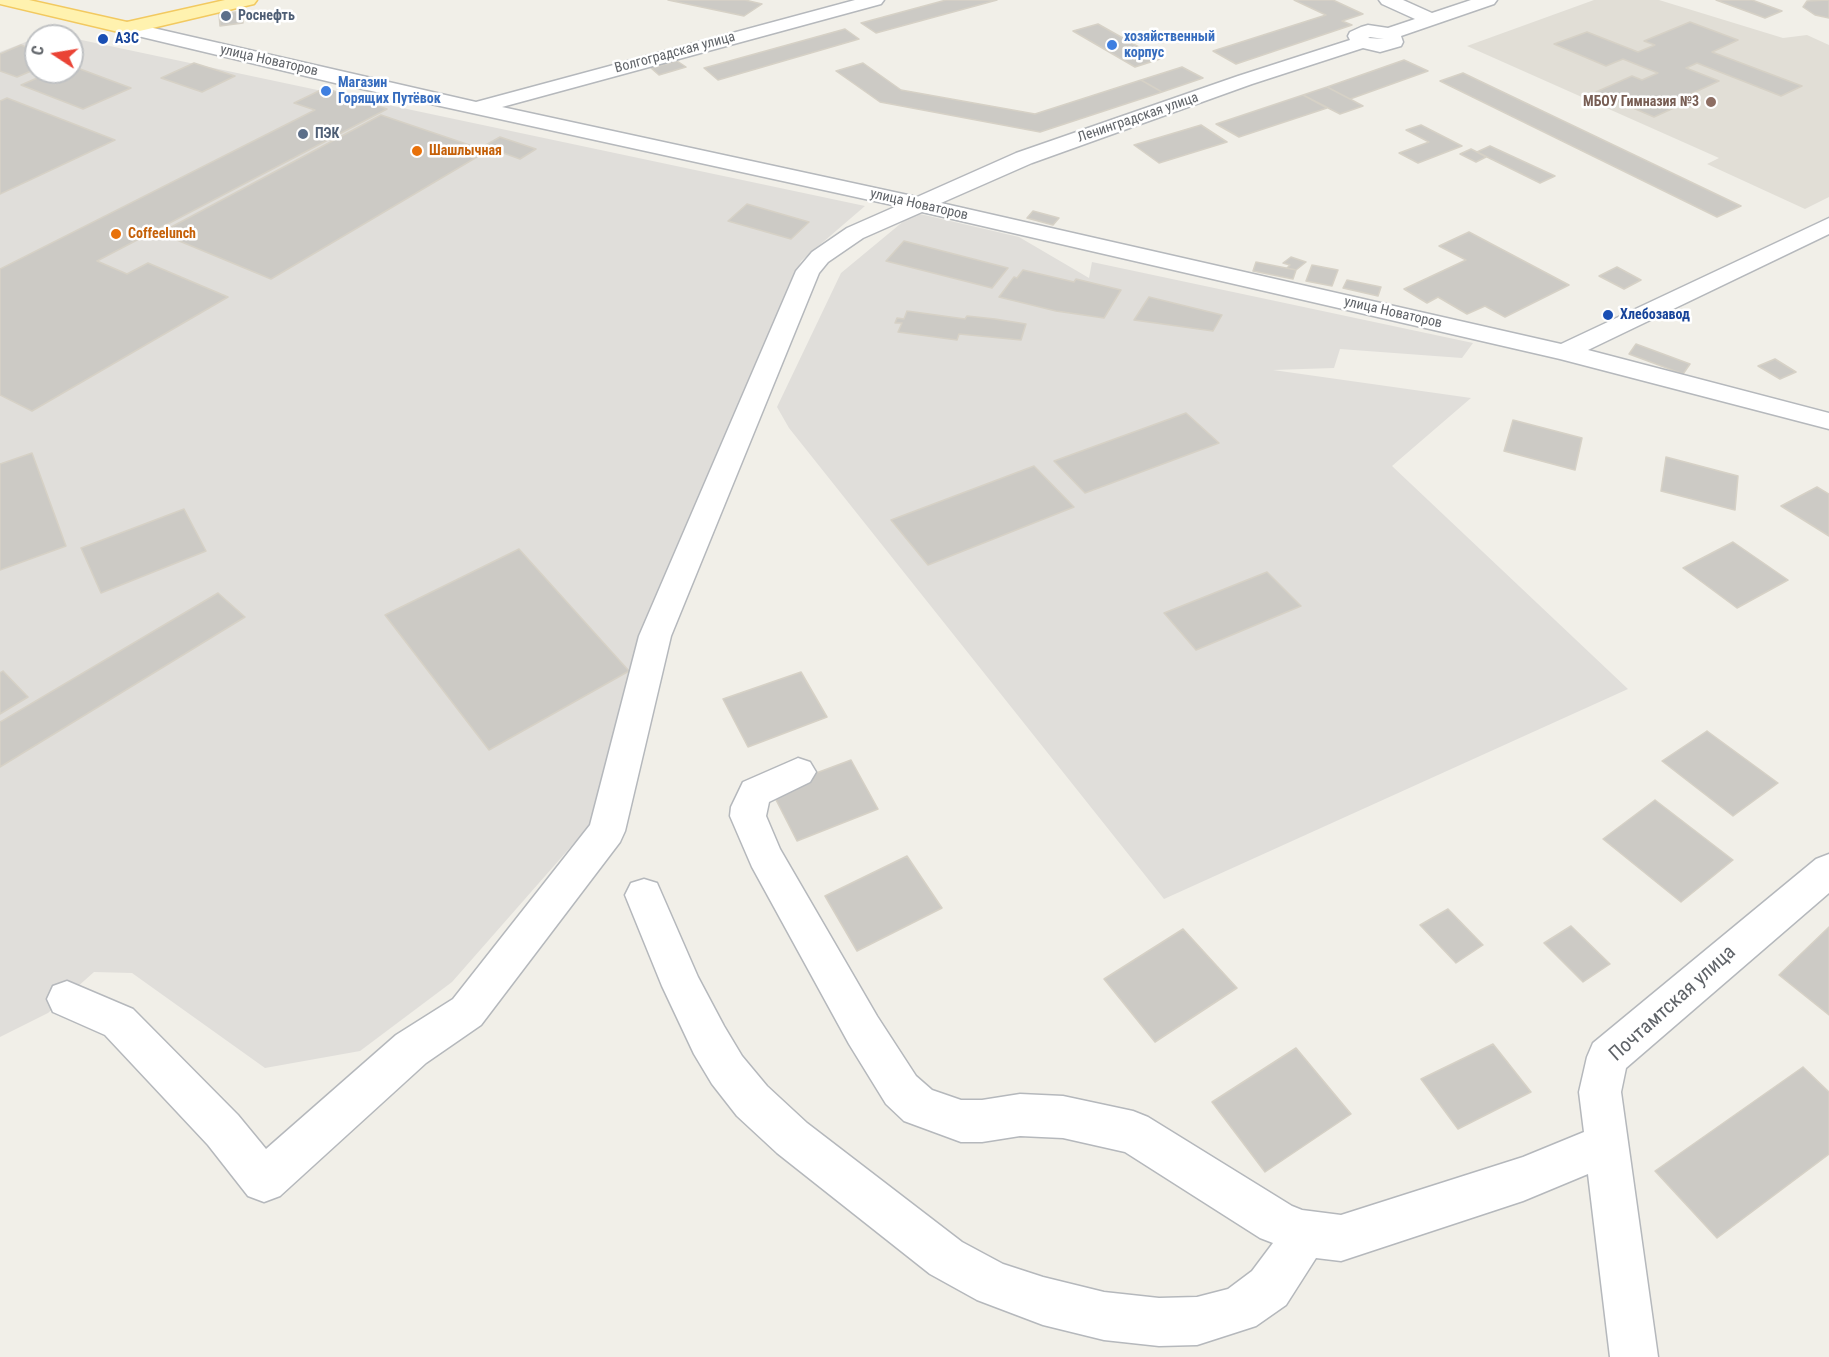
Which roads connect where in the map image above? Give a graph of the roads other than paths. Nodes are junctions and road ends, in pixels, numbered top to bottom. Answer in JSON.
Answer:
{"nodes":[{"id":1,"x":6,"y":0,"type":"edge"},
{"id":2,"x":248,"y":0,"type":"edge"},
{"id":3,"x":875,"y":0,"type":"edge"},
{"id":4,"x":1388,"y":0,"type":"edge"},
{"id":5,"x":1488,"y":0,"type":"edge"},
{"id":6,"x":1432,"y":20,"type":"junction"},
{"id":7,"x":127,"y":28,"type":"junction"},
{"id":8,"x":476,"y":108,"type":"junction"},
{"id":9,"x":918,"y":204,"type":"junction"},
{"id":10,"x":1825,"y":226,"type":"edge"},
{"id":11,"x":1564,"y":352,"type":"junction"},
{"id":12,"x":1829,"y":421,"type":"edge"},
{"id":13,"x":798,"y":772,"type":"dead end"},
{"id":14,"x":1829,"y":870,"type":"edge"},
{"id":15,"x":644,"y":895,"type":"dead end"},
{"id":16,"x":67,"y":999,"type":"dead end"},
{"id":17,"x":1606,"y":1145,"type":"junction"},
{"id":18,"x":1302,"y":1233,"type":"junction"},
{"id":19,"x":1634,"y":1357,"type":"edge"}],
"edges":[{"from":1,"to":7,"type":"main road","name":"улица Новаторов"},
{"from":2,"to":7,"type":"main road"},
{"from":3,"to":8,"type":"street","name":"Волгоградская улица"},
{"from":4,"to":6,"type":"street"},
{"from":5,"to":6,"type":"street","name":"Ленинградская улица"},
{"from":6,"to":9,"type":"street","name":"Ленинградская улица"},
{"from":7,"to":8,"type":"street","name":"улица Новаторов"},
{"from":8,"to":9,"type":"street","name":"улица Новаторов"},
{"from":9,"to":11,"type":"street","name":"улица Новаторов"},
{"from":9,"to":16,"type":"street","name":"Ленинградская улица"},
{"from":10,"to":11,"type":"street"},
{"from":11,"to":12,"type":"street","name":"улица Новаторов"},
{"from":13,"to":18,"type":"street"},
{"from":14,"to":17,"type":"street","name":"Почтамтская улица"},
{"from":15,"to":18,"type":"street"},
{"from":17,"to":18,"type":"street"},
{"from":17,"to":19,"type":"street","name":"Почтамтская улица"}]}
